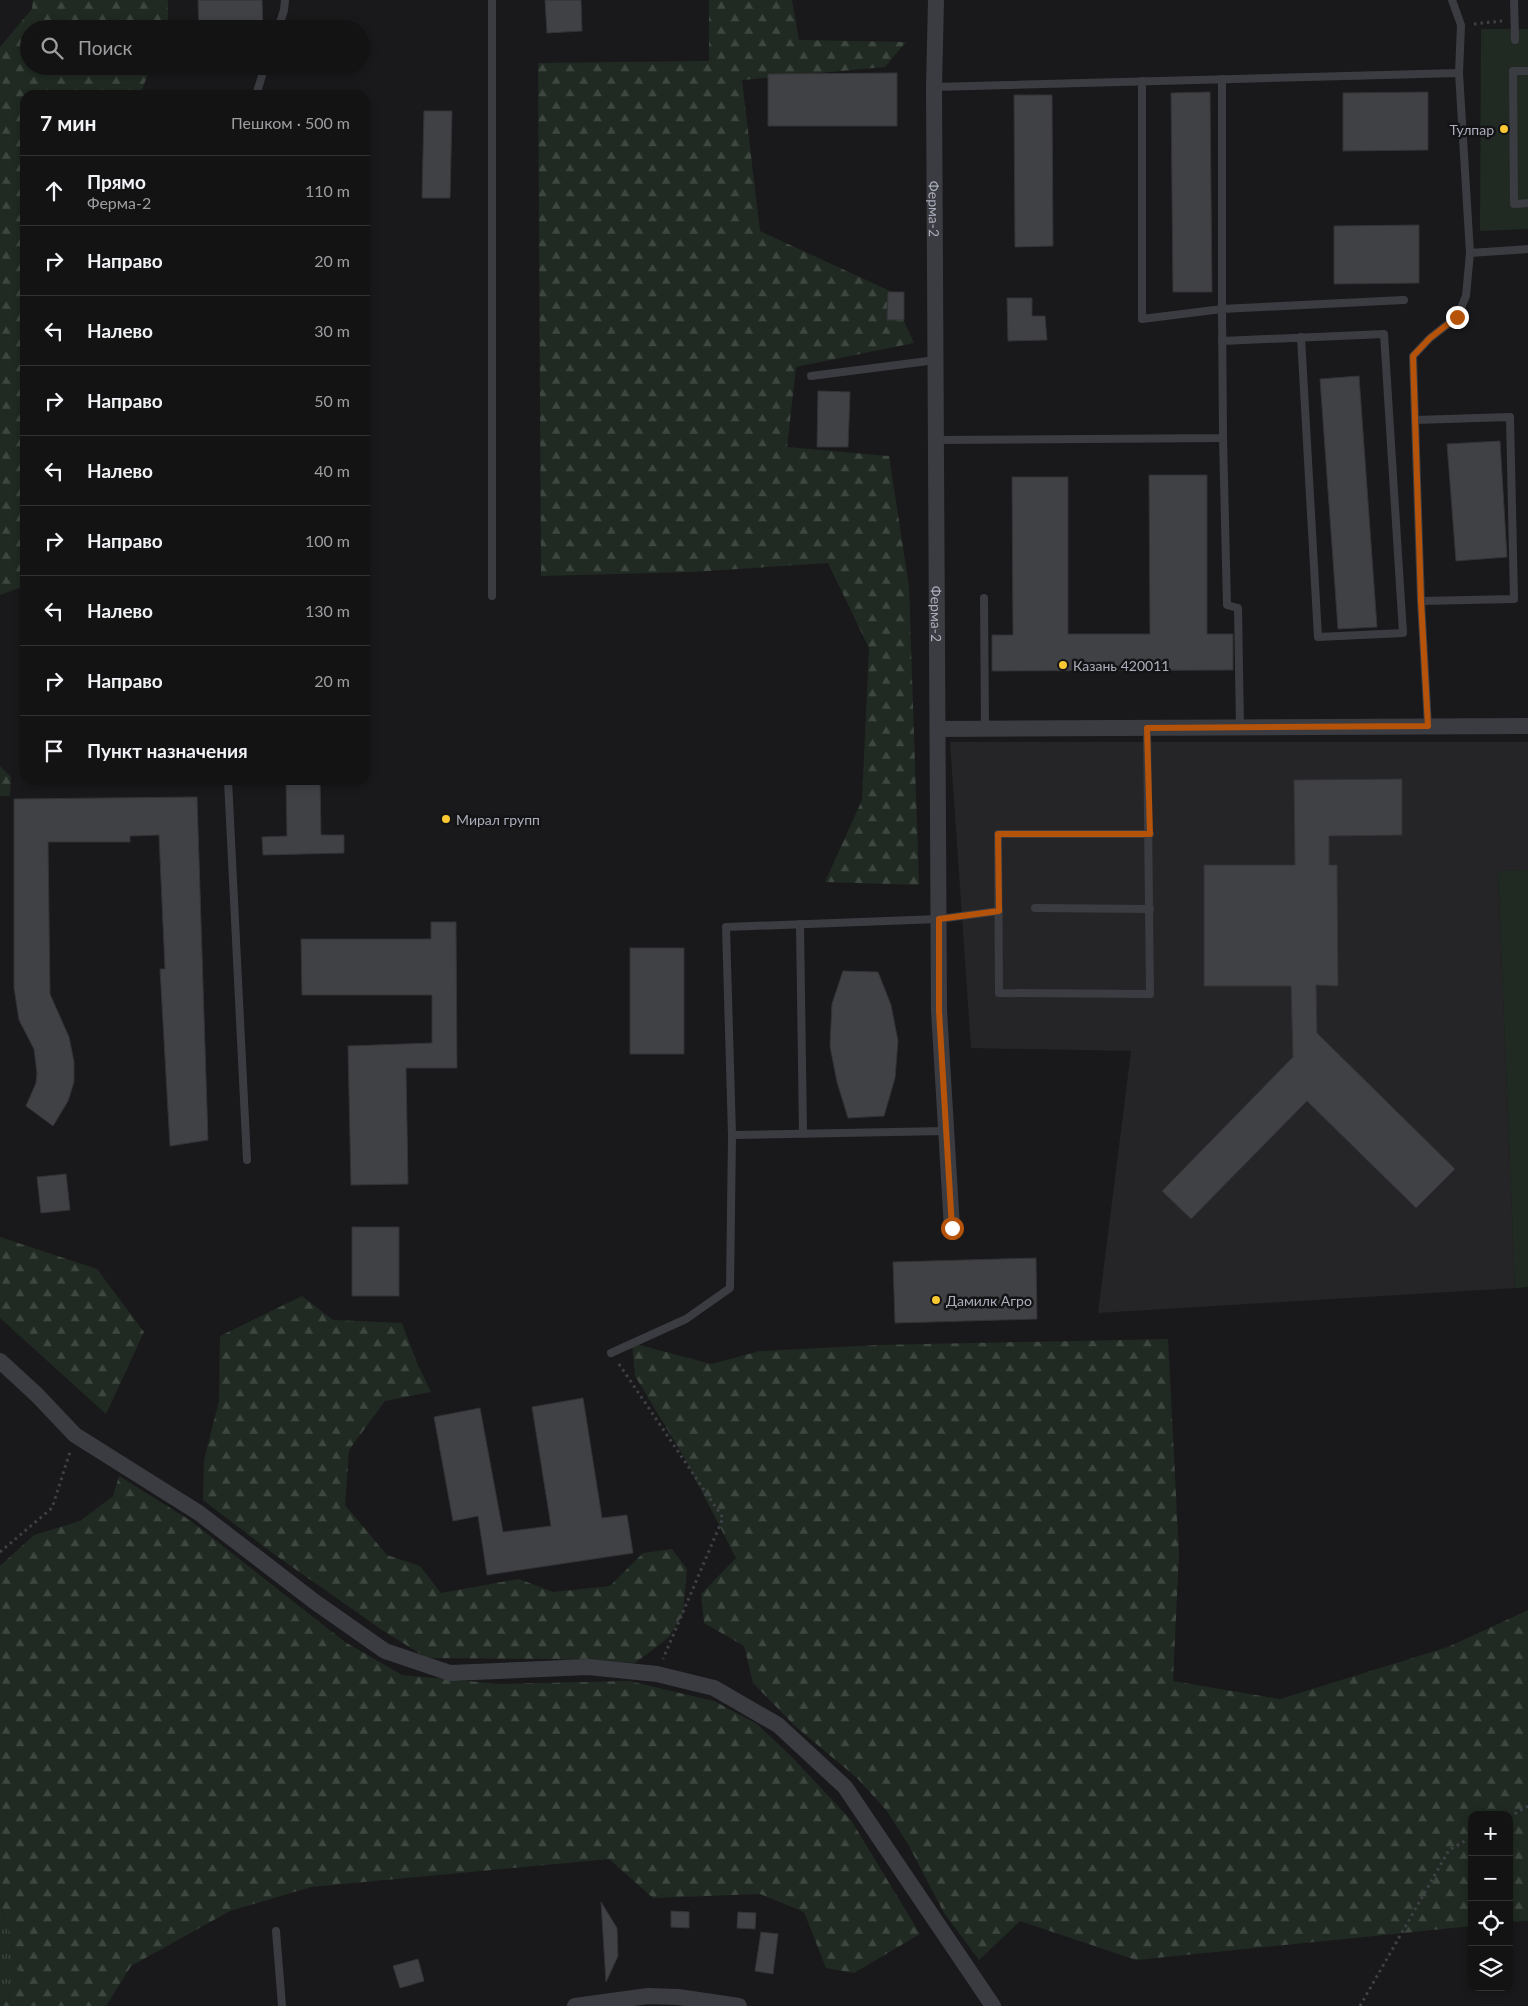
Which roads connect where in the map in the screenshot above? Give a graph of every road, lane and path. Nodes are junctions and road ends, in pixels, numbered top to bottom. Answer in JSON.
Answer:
{"nodes":[{"id":1,"x":284,"y":0,"type":"edge"},
{"id":2,"x":492,"y":0,"type":"edge"},
{"id":3,"x":936,"y":0,"type":"edge"},
{"id":4,"x":1452,"y":0,"type":"edge"},
{"id":5,"x":1514,"y":0,"type":"edge"},
{"id":6,"x":281,"y":20,"type":"edge"},
{"id":7,"x":1516,"y":20,"type":"junction"},
{"id":8,"x":1462,"y":25,"type":"junction"},
{"id":9,"x":1516,"y":40,"type":"dead end"},
{"id":10,"x":1528,"y":71,"type":"edge"},
{"id":11,"x":1459,"y":73,"type":"junction"},
{"id":12,"x":263,"y":75,"type":"edge"},
{"id":13,"x":1222,"y":79,"type":"junction"},
{"id":14,"x":1142,"y":81,"type":"junction"},
{"id":15,"x":934,"y":87,"type":"junction"},
{"id":16,"x":258,"y":90,"type":"edge"},
{"id":17,"x":1528,"y":203,"type":"edge"},
{"id":18,"x":1528,"y":250,"type":"edge"},
{"id":19,"x":1470,"y":253,"type":"junction"},
{"id":20,"x":1404,"y":300,"type":"dead end"},
{"id":21,"x":1222,"y":309,"type":"junction"},
{"id":22,"x":1301,"y":337,"type":"junction"},
{"id":23,"x":1222,"y":341,"type":"junction"},
{"id":24,"x":936,"y":360,"type":"junction"},
{"id":25,"x":811,"y":376,"type":"dead end"},
{"id":26,"x":1415,"y":420,"type":"junction"},
{"id":27,"x":1223,"y":438,"type":"junction"},
{"id":28,"x":936,"y":440,"type":"junction"},
{"id":29,"x":492,"y":596,"type":"dead end"},
{"id":30,"x":984,"y":598,"type":"dead end"},
{"id":31,"x":1421,"y":601,"type":"junction"},
{"id":32,"x":1428,"y":726,"type":"junction"},
{"id":33,"x":1528,"y":726,"type":"edge"},
{"id":34,"x":1147,"y":728,"type":"junction"},
{"id":35,"x":1240,"y":728,"type":"junction"},
{"id":36,"x":938,"y":729,"type":"junction"},
{"id":37,"x":985,"y":729,"type":"junction"},
{"id":38,"x":228,"y":785,"type":"edge"},
{"id":39,"x":1150,"y":834,"type":"junction"},
{"id":40,"x":1035,"y":908,"type":"dead end"},
{"id":41,"x":1150,"y":909,"type":"junction"},
{"id":42,"x":999,"y":911,"type":"junction"},
{"id":43,"x":939,"y":919,"type":"junction"},
{"id":44,"x":800,"y":924,"type":"junction"},
{"id":45,"x":946,"y":1131,"type":"junction"},
{"id":46,"x":803,"y":1133,"type":"junction"},
{"id":47,"x":732,"y":1135,"type":"junction"},
{"id":48,"x":247,"y":1160,"type":"dead end"},
{"id":49,"x":952,"y":1228,"type":"dead end"},
{"id":50,"x":611,"y":1353,"type":"joint"},
{"id":51,"x":0,"y":1361,"type":"edge"},
{"id":52,"x":75,"y":1436,"type":"junction"},
{"id":53,"x":0,"y":1552,"type":"edge"},
{"id":54,"x":657,"y":1674,"type":"junction"},
{"id":55,"x":1528,"y":1806,"type":"edge"},
{"id":56,"x":1513,"y":1815,"type":"edge"},
{"id":57,"x":1468,"y":1839,"type":"edge"},
{"id":58,"x":276,"y":1931,"type":"dead end"},
{"id":59,"x":282,"y":2006,"type":"edge"},
{"id":60,"x":576,"y":2006,"type":"edge"},
{"id":61,"x":740,"y":2006,"type":"edge"},
{"id":62,"x":993,"y":2006,"type":"edge"},
{"id":63,"x":1360,"y":2006,"type":"edge"}],
"edges":[{"from":1,"to":6,"type":"lane"},
{"from":2,"to":29,"type":"lane"},
{"from":3,"to":15,"type":"street","name":"Ферма-2"},
{"from":4,"to":8,"type":"lane"},
{"from":5,"to":7,"type":"lane"},
{"from":7,"to":8,"type":"path"},
{"from":7,"to":9,"type":"lane"},
{"from":8,"to":11,"type":"lane"},
{"from":10,"to":17,"type":"lane"},
{"from":11,"to":13,"type":"lane"},
{"from":11,"to":19,"type":"lane"},
{"from":12,"to":16,"type":"lane"},
{"from":13,"to":14,"type":"lane"},
{"from":13,"to":21,"type":"lane"},
{"from":14,"to":15,"type":"lane"},
{"from":14,"to":21,"type":"lane"},
{"from":15,"to":24,"type":"street","name":"Ферма-2"},
{"from":18,"to":19,"type":"lane"},
{"from":19,"to":26,"type":"lane"},
{"from":20,"to":21,"type":"lane"},
{"from":21,"to":23,"type":"lane"},
{"from":22,"to":22,"type":"lane"},
{"from":22,"to":23,"type":"lane"},
{"from":23,"to":27,"type":"lane"},
{"from":24,"to":25,"type":"lane"},
{"from":24,"to":28,"type":"street","name":"Ферма-2"},
{"from":26,"to":31,"type":"lane"},
{"from":26,"to":31,"type":"lane"},
{"from":27,"to":28,"type":"lane"},
{"from":27,"to":35,"type":"lane"},
{"from":28,"to":36,"type":"street","name":"Ферма-2"},
{"from":30,"to":37,"type":"lane"},
{"from":31,"to":32,"type":"lane"},
{"from":32,"to":33,"type":"street"},
{"from":32,"to":35,"type":"street"},
{"from":34,"to":35,"type":"street"},
{"from":34,"to":37,"type":"street"},
{"from":34,"to":39,"type":"lane"},
{"from":36,"to":37,"type":"street"},
{"from":36,"to":43,"type":"street","name":"Ферма-2"},
{"from":38,"to":48,"type":"lane"},
{"from":39,"to":41,"type":"lane"},
{"from":39,"to":42,"type":"lane"},
{"from":40,"to":41,"type":"lane"},
{"from":41,"to":42,"type":"lane"},
{"from":42,"to":43,"type":"lane"},
{"from":43,"to":44,"type":"lane"},
{"from":43,"to":45,"type":"street","name":"Ферма-2"},
{"from":44,"to":46,"type":"lane"},
{"from":44,"to":47,"type":"lane"},
{"from":45,"to":46,"type":"lane"},
{"from":45,"to":49,"type":"street","name":"Ферма-2"},
{"from":46,"to":47,"type":"lane"},
{"from":47,"to":50,"type":"lane"},
{"from":50,"to":54,"type":"path"},
{"from":51,"to":52,"type":"street"},
{"from":52,"to":53,"type":"path"},
{"from":52,"to":54,"type":"street"},
{"from":54,"to":62,"type":"street"},
{"from":55,"to":56,"type":"path"},
{"from":57,"to":63,"type":"path"},
{"from":58,"to":59,"type":"lane"},
{"from":60,"to":61,"type":"street"}]}
